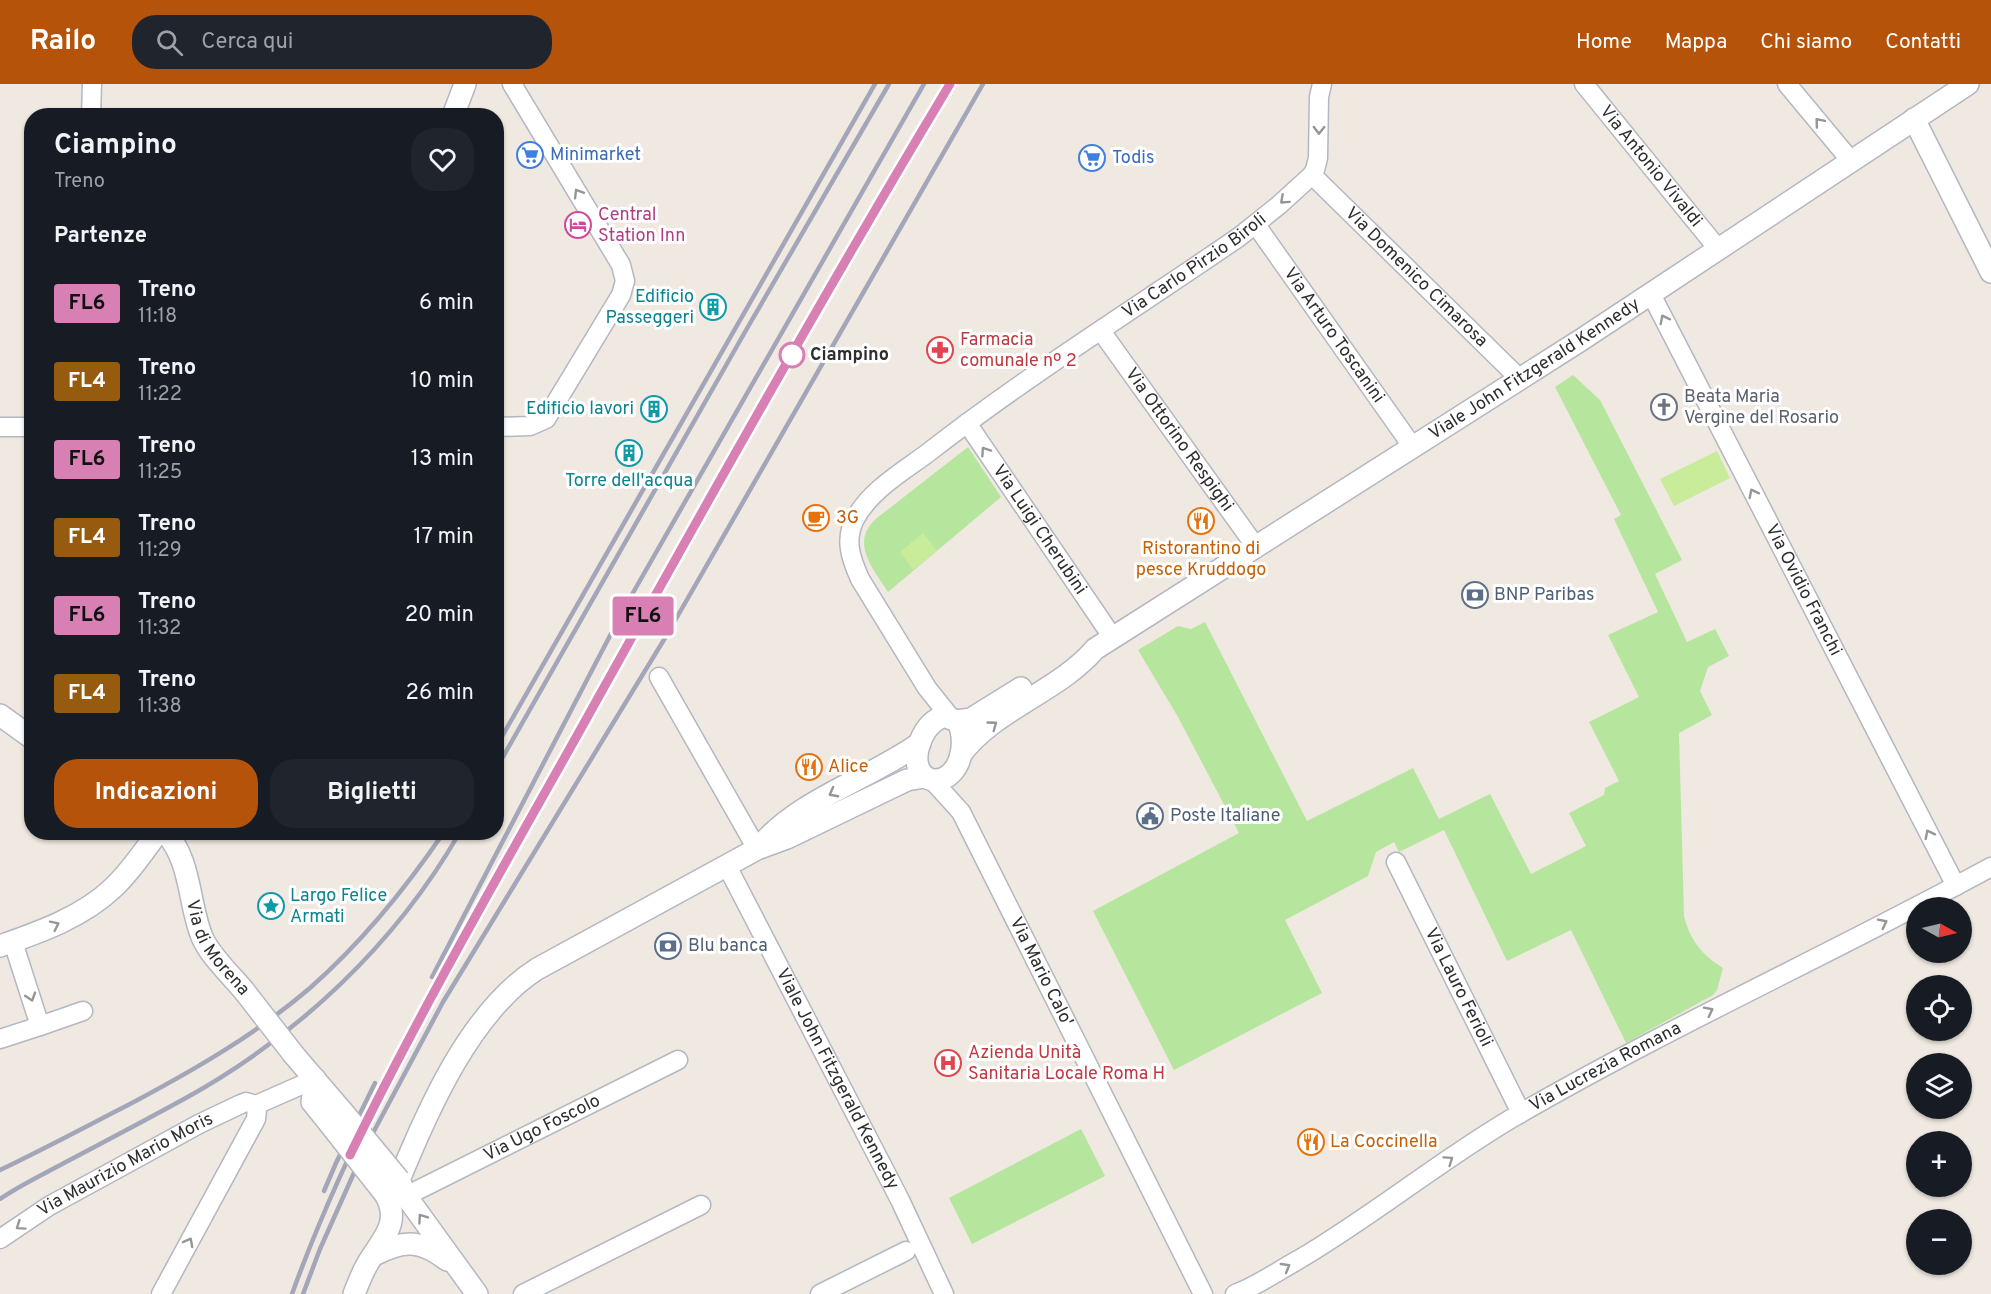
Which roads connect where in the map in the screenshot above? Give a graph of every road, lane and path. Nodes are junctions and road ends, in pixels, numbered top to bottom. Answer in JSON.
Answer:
{"nodes":[{"id":1,"x":92,"y":84,"type":"edge"},
{"id":2,"x":466,"y":84,"type":"edge"},
{"id":3,"x":512,"y":84,"type":"edge"},
{"id":4,"x":1322,"y":84,"type":"edge"},
{"id":5,"x":1584,"y":84,"type":"edge"},
{"id":6,"x":1787,"y":84,"type":"edge"},
{"id":7,"x":1968,"y":84,"type":"edge"},
{"id":8,"x":91,"y":108,"type":"edge"},
{"id":9,"x":456,"y":108,"type":"edge"},
{"id":10,"x":1914,"y":119,"type":"junction"},
{"id":11,"x":1851,"y":161,"type":"junction"},
{"id":12,"x":1312,"y":175,"type":"junction"},
{"id":13,"x":1256,"y":225,"type":"junction"},
{"id":14,"x":1719,"y":250,"type":"junction"},
{"id":15,"x":1991,"y":272,"type":"edge"},
{"id":16,"x":1651,"y":294,"type":"junction"},
{"id":17,"x":1101,"y":331,"type":"junction"},
{"id":18,"x":1520,"y":379,"type":"junction"},
{"id":19,"x":967,"y":423,"type":"junction"},
{"id":20,"x":0,"y":427,"type":"edge"},
{"id":21,"x":24,"y":427,"type":"edge"},
{"id":22,"x":504,"y":427,"type":"edge"},
{"id":23,"x":1412,"y":446,"type":"junction"},
{"id":24,"x":1256,"y":547,"type":"junction"},
{"id":25,"x":1104,"y":644,"type":"junction"},
{"id":26,"x":659,"y":677,"type":"dead end"},
{"id":27,"x":927,"y":688,"type":"junction"},
{"id":28,"x":0,"y":714,"type":"edge"},
{"id":29,"x":954,"y":720,"type":"junction"},
{"id":30,"x":24,"y":732,"type":"edge"},
{"id":31,"x":924,"y":735,"type":"junction"},
{"id":32,"x":958,"y":762,"type":"junction"},
{"id":33,"x":928,"y":778,"type":"junction"},
{"id":34,"x":961,"y":812,"type":"junction"},
{"id":35,"x":152,"y":840,"type":"edge"},
{"id":36,"x":171,"y":840,"type":"edge"},
{"id":37,"x":757,"y":849,"type":"junction"},
{"id":38,"x":1396,"y":862,"type":"dead end"},
{"id":39,"x":727,"y":866,"type":"junction"},
{"id":40,"x":1991,"y":867,"type":"edge"},
{"id":41,"x":1956,"y":886,"type":"junction"},
{"id":42,"x":7,"y":944,"type":"edge"},
{"id":43,"x":83,"y":1011,"type":"dead end"},
{"id":44,"x":40,"y":1026,"type":"junction"},
{"id":45,"x":0,"y":1039,"type":"edge"},
{"id":46,"x":678,"y":1060,"type":"dead end"},
{"id":47,"x":315,"y":1079,"type":"junction"},
{"id":48,"x":256,"y":1105,"type":"junction"},
{"id":49,"x":1521,"y":1113,"type":"junction"},
{"id":50,"x":397,"y":1190,"type":"junction"},
{"id":51,"x":701,"y":1205,"type":"dead end"},
{"id":52,"x":0,"y":1239,"type":"edge"},
{"id":53,"x":906,"y":1251,"type":"dead end"},
{"id":54,"x":373,"y":1256,"type":"junction"},
{"id":55,"x":456,"y":1267,"type":"junction"},
{"id":56,"x":161,"y":1294,"type":"edge"},
{"id":57,"x":354,"y":1294,"type":"edge"},
{"id":58,"x":477,"y":1294,"type":"edge"},
{"id":59,"x":523,"y":1294,"type":"edge"},
{"id":60,"x":820,"y":1294,"type":"edge"},
{"id":61,"x":944,"y":1294,"type":"edge"},
{"id":62,"x":1203,"y":1294,"type":"edge"},
{"id":63,"x":1235,"y":1294,"type":"edge"}],
"edges":[{"from":1,"to":8,"type":"street"},
{"from":2,"to":9,"type":"street"},
{"from":22,"to":3,"type":"street","one_way":true},
{"from":4,"to":12,"type":"street","one_way":true},
{"from":5,"to":14,"type":"street","name":"Via Antonio Vivaldi"},
{"from":11,"to":6,"type":"street","one_way":true},
{"from":7,"to":10,"type":"street","name":"Viale John Fitzgerald Kennedy"},
{"from":10,"to":11,"type":"street","name":"Viale John Fitzgerald Kennedy"},
{"from":10,"to":15,"type":"street"},
{"from":11,"to":14,"type":"street","name":"Viale John Fitzgerald Kennedy"},
{"from":12,"to":13,"type":"street","name":"Via Carlo Pirzio Biroli","one_way":true},
{"from":12,"to":18,"type":"street","name":"Via Domenico Cimarosa"},
{"from":13,"to":17,"type":"street","name":"Via Carlo Pirzio Biroli"},
{"from":13,"to":23,"type":"street","name":"Via Arturo Toscanini"},
{"from":14,"to":16,"type":"street","name":"Viale John Fitzgerald Kennedy"},
{"from":16,"to":18,"type":"street","name":"Viale John Fitzgerald Kennedy"},
{"from":41,"to":16,"type":"street","name":"Via Ovidio Franchi","one_way":true},
{"from":17,"to":19,"type":"street","name":"Via Carlo Pirzio Biroli"},
{"from":17,"to":24,"type":"street","name":"Via Ottorino Respighi"},
{"from":18,"to":23,"type":"street","name":"Viale John Fitzgerald Kennedy"},
{"from":25,"to":19,"type":"street","name":"Via Luigi Cherubini","one_way":true},
{"from":19,"to":27,"type":"street","name":"Via Carlo Pirzio Biroli"},
{"from":20,"to":21,"type":"street"},
{"from":23,"to":24,"type":"street","name":"Viale John Fitzgerald Kennedy"},
{"from":24,"to":25,"type":"street","name":"Viale John Fitzgerald Kennedy"},
{"from":25,"to":29,"type":"street","name":"Viale John Fitzgerald Kennedy"},
{"from":32,"to":25,"type":"street","name":"Viale John Fitzgerald Kennedy","one_way":true},
{"from":26,"to":37,"type":"street"},
{"from":27,"to":29,"type":"street"},
{"from":27,"to":31,"type":"street"},
{"from":28,"to":30,"type":"street"},
{"from":29,"to":31,"type":"street"},
{"from":29,"to":32,"type":"street"},
{"from":31,"to":33,"type":"street"},
{"from":31,"to":37,"type":"street","one_way":true},
{"from":32,"to":33,"type":"street"},
{"from":32,"to":34,"type":"street","name":"Via Mario Calo'"},
{"from":33,"to":34,"type":"street","name":"Via Mario Calo'"},
{"from":33,"to":37,"type":"street"},
{"from":34,"to":62,"type":"street","name":"Via Mario Calo'"},
{"from":42,"to":35,"type":"street","one_way":true},
{"from":36,"to":47,"type":"street","name":"Via di Morena","bridge":true},
{"from":37,"to":39,"type":"street"},
{"from":38,"to":49,"type":"street","name":"Via Lauro Ferioli"},
{"from":39,"to":50,"type":"street"},
{"from":39,"to":61,"type":"street","name":"Viale John Fitzgerald Kennedy"},
{"from":40,"to":41,"type":"street","name":"Via Lucrezia Romana"},
{"from":49,"to":41,"type":"street","name":"Via Lucrezia Romana","one_way":true},
{"from":42,"to":44,"type":"street","one_way":true},
{"from":43,"to":44,"type":"street"},
{"from":44,"to":45,"type":"street"},
{"from":46,"to":50,"type":"street","name":"Via Ugo Foscolo"},
{"from":47,"to":48,"type":"street","name":"Via Maurizio Mario Moris"},
{"from":47,"to":50,"type":"street","name":"Via di Morena","bridge":true},
{"from":48,"to":52,"type":"street","name":"Via Maurizio Mario Moris","one_way":true},
{"from":56,"to":48,"type":"street","one_way":true},
{"from":63,"to":49,"type":"street","name":"Via Lucrezia Romana","one_way":true},
{"from":50,"to":54,"type":"street"},
{"from":55,"to":50,"type":"street","name":"Via di Morena","one_way":true},
{"from":51,"to":59,"type":"street"},
{"from":53,"to":60,"type":"street"},
{"from":54,"to":55,"type":"street"},
{"from":54,"to":57,"type":"street"},
{"from":55,"to":58,"type":"street","name":"Via di Morena"}]}
